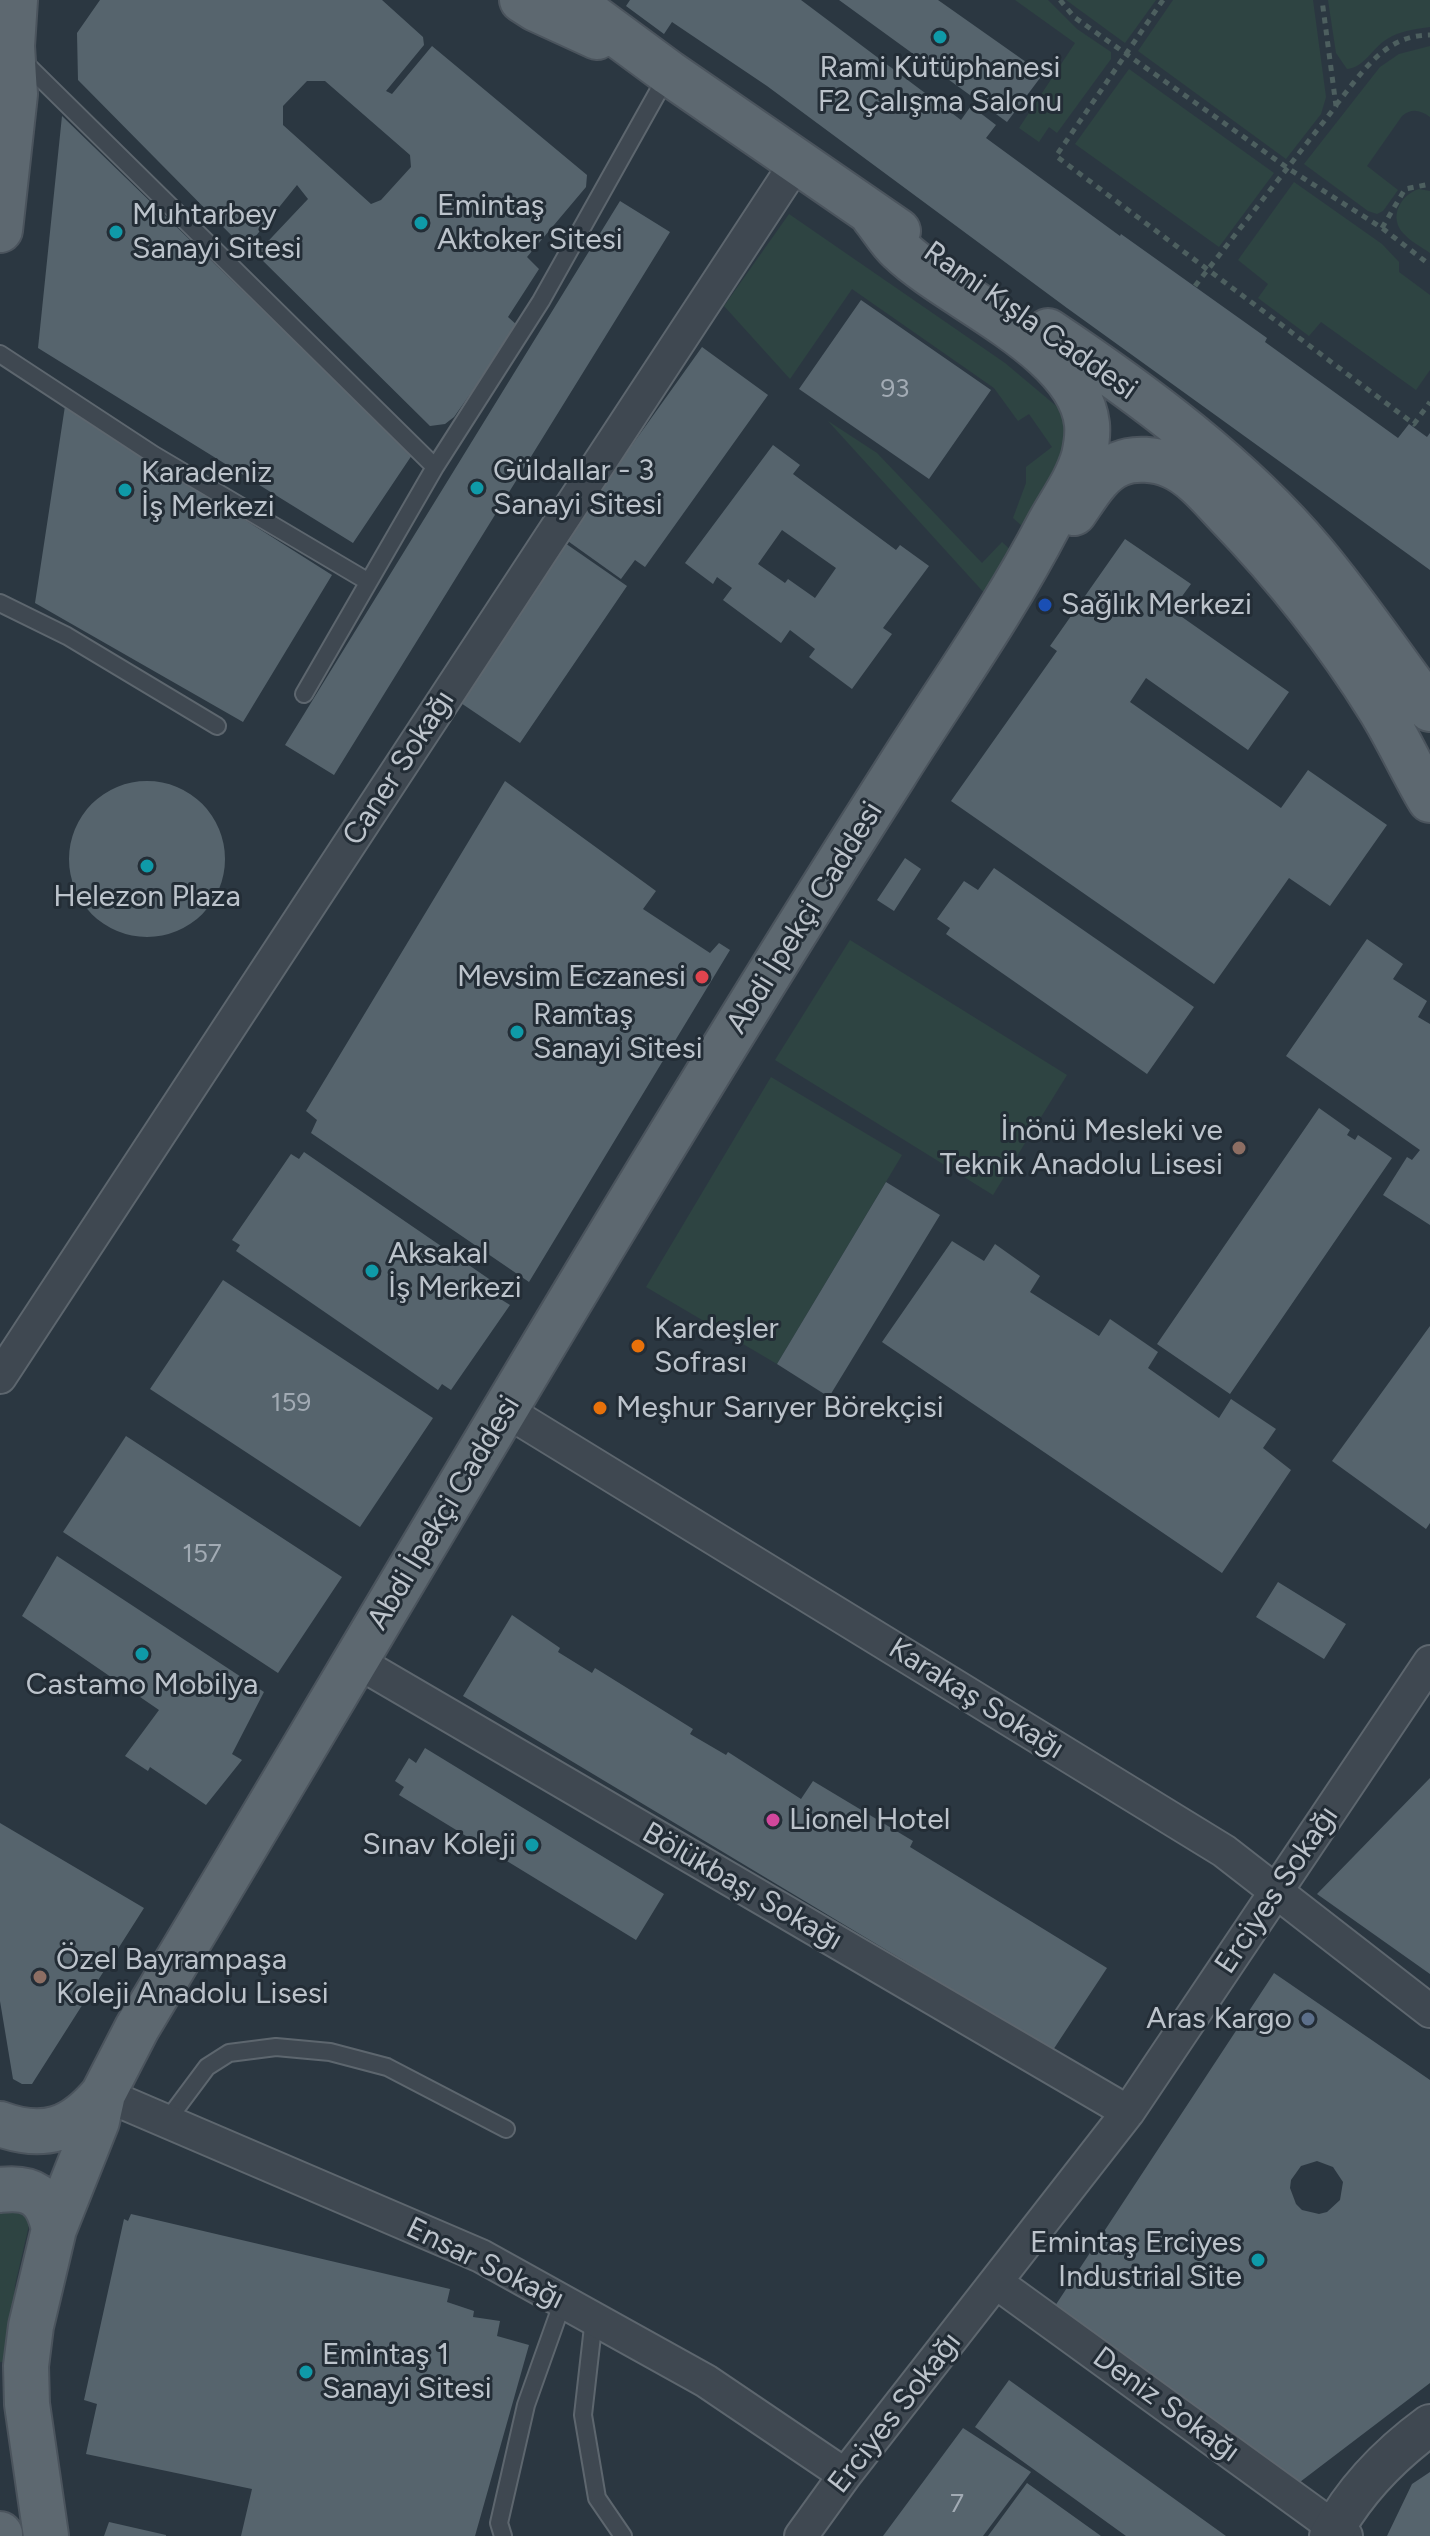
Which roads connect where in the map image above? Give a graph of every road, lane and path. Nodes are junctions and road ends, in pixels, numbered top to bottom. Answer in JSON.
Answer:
{"nodes":[{"id":1,"x":15,"y":0,"type":"edge"},
{"id":2,"x":41,"y":0,"type":"edge"},
{"id":3,"x":522,"y":0,"type":"edge"},
{"id":4,"x":570,"y":0,"type":"edge"},
{"id":5,"x":1060,"y":0,"type":"edge"},
{"id":6,"x":1163,"y":0,"type":"edge"},
{"id":7,"x":1322,"y":0,"type":"edge"},
{"id":8,"x":1430,"y":35,"type":"edge"},
{"id":9,"x":1126,"y":54,"type":"junction"},
{"id":10,"x":663,"y":69,"type":"junction"},
{"id":11,"x":20,"y":78,"type":"junction"},
{"id":12,"x":1336,"y":106,"type":"junction"},
{"id":13,"x":798,"y":160,"type":"junction"},
{"id":14,"x":1289,"y":169,"type":"junction"},
{"id":15,"x":1430,"y":184,"type":"edge"},
{"id":16,"x":873,"y":216,"type":"junction"},
{"id":17,"x":1382,"y":228,"type":"junction"},
{"id":18,"x":0,"y":230,"type":"edge"},
{"id":19,"x":1430,"y":265,"type":"edge"},
{"id":20,"x":1207,"y":271,"type":"junction"},
{"id":21,"x":1195,"y":286,"type":"dead end"},
{"id":22,"x":0,"y":354,"type":"edge"},
{"id":23,"x":1430,"y":402,"type":"edge"},
{"id":24,"x":435,"y":467,"type":"junction"},
{"id":25,"x":1036,"y":551,"type":"junction"},
{"id":26,"x":367,"y":581,"type":"junction"},
{"id":27,"x":0,"y":603,"type":"edge"},
{"id":28,"x":304,"y":694,"type":"dead end"},
{"id":29,"x":1430,"y":709,"type":"edge"},
{"id":30,"x":217,"y":726,"type":"dead end"},
{"id":31,"x":1430,"y":800,"type":"edge"},
{"id":32,"x":0,"y":1377,"type":"edge"},
{"id":33,"x":505,"y":1410,"type":"junction"},
{"id":34,"x":356,"y":1661,"type":"junction"},
{"id":35,"x":1430,"y":1662,"type":"edge"},
{"id":36,"x":1276,"y":1890,"type":"junction"},
{"id":37,"x":1430,"y":2011,"type":"edge"},
{"id":38,"x":103,"y":2094,"type":"junction"},
{"id":39,"x":1128,"y":2112,"type":"junction"},
{"id":40,"x":166,"y":2122,"type":"junction"},
{"id":41,"x":0,"y":2124,"type":"edge"},
{"id":42,"x":506,"y":2129,"type":"dead end"},
{"id":43,"x":0,"y":2190,"type":"edge"},
{"id":44,"x":54,"y":2229,"type":"junction"},
{"id":45,"x":997,"y":2283,"type":"junction"},
{"id":46,"x":563,"y":2301,"type":"junction"},
{"id":47,"x":594,"y":2318,"type":"junction"},
{"id":48,"x":1430,"y":2425,"type":"edge"},
{"id":49,"x":845,"y":2475,"type":"junction"},
{"id":50,"x":1337,"y":2533,"type":"edge"},
{"id":51,"x":46,"y":2536,"type":"edge"},
{"id":52,"x":503,"y":2536,"type":"edge"},
{"id":53,"x":623,"y":2536,"type":"edge"},
{"id":54,"x":801,"y":2536,"type":"edge"}],
"edges":[{"from":1,"to":11,"type":"main road"},
{"from":2,"to":11,"type":"main road"},
{"from":3,"to":10,"type":"main road"},
{"from":4,"to":10,"type":"main road","name":"Rami Kışla Caddesi"},
{"from":5,"to":9,"type":"path"},
{"from":6,"to":9,"type":"path"},
{"from":7,"to":12,"type":"path"},
{"from":8,"to":12,"type":"path"},
{"from":9,"to":14,"type":"path"},
{"from":9,"to":20,"type":"path"},
{"from":10,"to":13,"type":"main road","name":"Rami Kışla Caddesi"},
{"from":10,"to":24,"type":"lane"},
{"from":11,"to":18,"type":"main road"},
{"from":11,"to":24,"type":"lane"},
{"from":12,"to":14,"type":"path"},
{"from":13,"to":16,"type":"main road","name":"Rami Kışla Caddesi"},
{"from":13,"to":32,"type":"street","name":"Caner Sokağı"},
{"from":14,"to":17,"type":"path"},
{"from":14,"to":20,"type":"path"},
{"from":15,"to":17,"type":"path"},
{"from":16,"to":25,"type":"main road"},
{"from":16,"to":29,"type":"main road","name":"Rami Kışla Caddesi"},
{"from":17,"to":19,"type":"path"},
{"from":20,"to":21,"type":"path"},
{"from":20,"to":23,"type":"path"},
{"from":22,"to":26,"type":"lane"},
{"from":24,"to":26,"type":"lane"},
{"from":25,"to":31,"type":"main road"},
{"from":25,"to":33,"type":"main road","name":"Abdi İpekçi Caddesi"},
{"from":26,"to":28,"type":"lane"},
{"from":27,"to":30,"type":"lane"},
{"from":33,"to":34,"type":"main road","name":"Abdi İpekçi Caddesi"},
{"from":33,"to":36,"type":"street","name":"Karakaş Sokağı"},
{"from":34,"to":38,"type":"main road","name":"Abdi İpekçi Caddesi"},
{"from":34,"to":39,"type":"street","name":"Bölükbaşı Sokağı"},
{"from":35,"to":36,"type":"street","name":"Erciyes Sokağı"},
{"from":36,"to":37,"type":"street","name":"Karakaş Sokağı"},
{"from":36,"to":39,"type":"street","name":"Erciyes Sokağı"},
{"from":38,"to":40,"type":"street","name":"Ensar Sokağı"},
{"from":38,"to":41,"type":"main road"},
{"from":38,"to":44,"type":"main road","name":"Abdi İpekçi Caddesi"},
{"from":39,"to":45,"type":"street","name":"Erciyes Sokağı"},
{"from":40,"to":42,"type":"lane"},
{"from":40,"to":46,"type":"street","name":"Ensar Sokağı"},
{"from":43,"to":44,"type":"main road"},
{"from":44,"to":51,"type":"main road","name":"Abdi İpekçi Caddesi"},
{"from":45,"to":49,"type":"street","name":"Erciyes Sokağı"},
{"from":45,"to":50,"type":"street","name":"Deniz Sokağı"},
{"from":46,"to":47,"type":"street","name":"Ensar Sokağı"},
{"from":46,"to":52,"type":"lane"},
{"from":47,"to":49,"type":"street","name":"Ensar Sokağı"},
{"from":47,"to":53,"type":"lane"},
{"from":48,"to":50,"type":"street"},
{"from":49,"to":54,"type":"street","name":"Erciyes Sokağı"}]}
